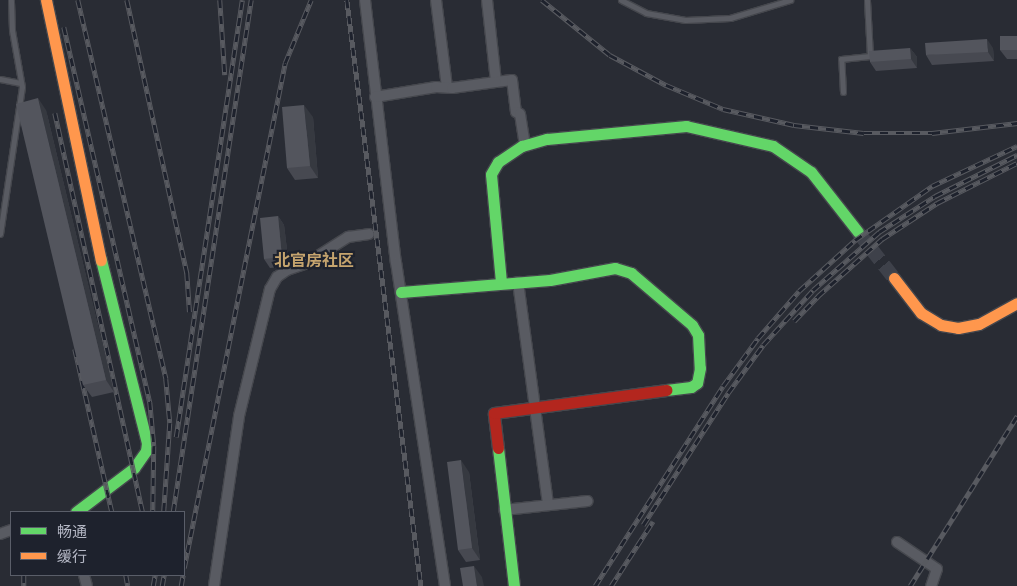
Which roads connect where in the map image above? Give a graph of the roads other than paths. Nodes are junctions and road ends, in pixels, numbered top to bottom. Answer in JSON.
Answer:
{"nodes":[{"id":1,"x":12,"y":0,"type":"edge"},
{"id":2,"x":46,"y":0,"type":"edge"},
{"id":3,"x":365,"y":0,"type":"edge"},
{"id":4,"x":436,"y":0,"type":"edge"},
{"id":5,"x":486,"y":0,"type":"edge"},
{"id":6,"x":621,"y":0,"type":"edge"},
{"id":7,"x":790,"y":0,"type":"edge"},
{"id":8,"x":867,"y":0,"type":"edge"},
{"id":9,"x":0,"y":80,"type":"edge"},
{"id":10,"x":496,"y":82,"type":"junction"},
{"id":11,"x":22,"y":83,"type":"junction"},
{"id":12,"x":447,"y":87,"type":"junction"},
{"id":13,"x":843,"y":92,"type":"dead end"},
{"id":14,"x":375,"y":97,"type":"junction"},
{"id":15,"x":525,"y":145,"type":"junction"},
{"id":16,"x":858,"y":232,"type":"tunnel mouth"},
{"id":17,"x":0,"y":234,"type":"edge"},
{"id":18,"x":369,"y":234,"type":"dead end"},
{"id":19,"x":894,"y":278,"type":"tunnel mouth"},
{"id":20,"x":501,"y":282,"type":"junction"},
{"id":21,"x":518,"y":282,"type":"junction"},
{"id":22,"x":401,"y":292,"type":"junction"},
{"id":23,"x":1017,"y":303,"type":"edge"},
{"id":24,"x":535,"y":407,"type":"junction"},
{"id":25,"x":588,"y":501,"type":"dead end"},
{"id":26,"x":548,"y":505,"type":"junction"},
{"id":27,"x":504,"y":510,"type":"junction"},
{"id":28,"x":77,"y":511,"type":"edge"},
{"id":29,"x":897,"y":542,"type":"dead end"},
{"id":30,"x":214,"y":586,"type":"edge"},
{"id":31,"x":445,"y":586,"type":"edge"},
{"id":32,"x":514,"y":586,"type":"edge"},
{"id":33,"x":931,"y":586,"type":"edge"}],
"edges":[{"from":1,"to":11,"type":"lane"},
{"from":2,"to":28,"type":"street"},
{"from":3,"to":14,"type":"street"},
{"from":4,"to":12,"type":"street"},
{"from":5,"to":10,"type":"street"},
{"from":6,"to":7,"type":"lane"},
{"from":8,"to":13,"type":"lane"},
{"from":9,"to":11,"type":"lane"},
{"from":10,"to":12,"type":"street"},
{"from":10,"to":15,"type":"street"},
{"from":11,"to":17,"type":"lane"},
{"from":12,"to":14,"type":"street"},
{"from":14,"to":22,"type":"street"},
{"from":15,"to":16,"type":"street"},
{"from":15,"to":20,"type":"street"},
{"from":18,"to":30,"type":"street"},
{"from":19,"to":23,"type":"street"},
{"from":20,"to":21,"type":"street"},
{"from":20,"to":22,"type":"street"},
{"from":21,"to":24,"type":"street"},
{"from":21,"to":24,"type":"street"},
{"from":22,"to":31,"type":"street"},
{"from":24,"to":26,"type":"street"},
{"from":24,"to":27,"type":"street"},
{"from":25,"to":26,"type":"street"},
{"from":26,"to":27,"type":"street"},
{"from":27,"to":32,"type":"street"},
{"from":29,"to":33,"type":"street"}]}
